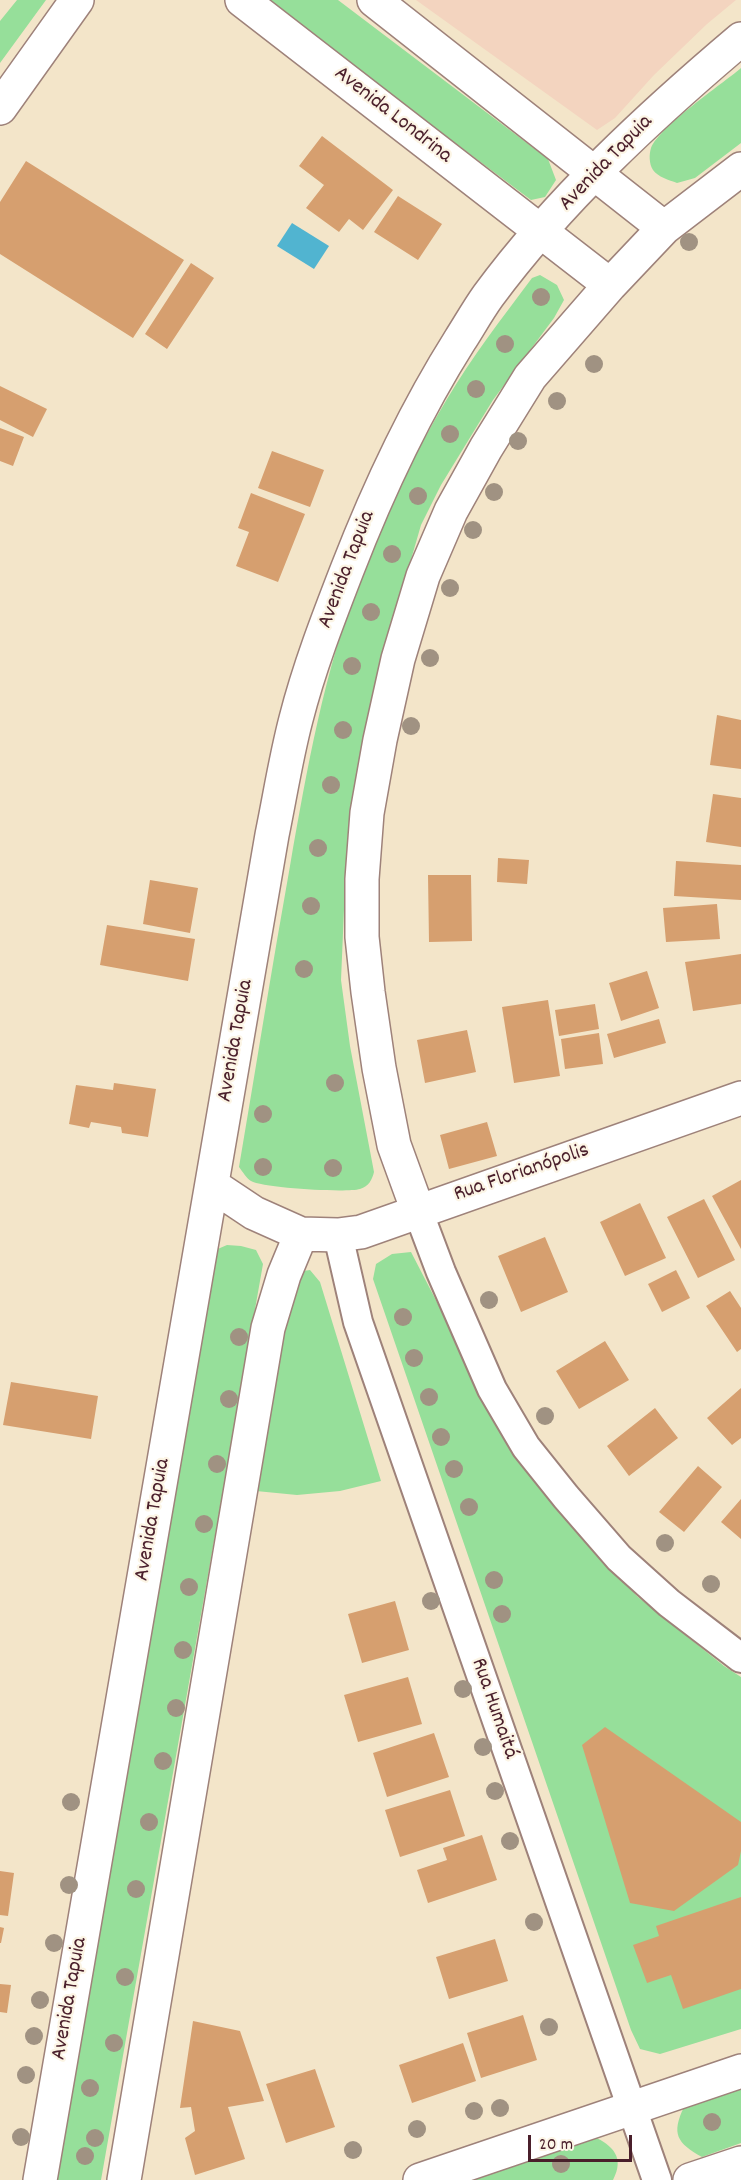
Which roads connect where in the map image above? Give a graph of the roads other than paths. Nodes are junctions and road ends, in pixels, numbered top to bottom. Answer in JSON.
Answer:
{"nodes":[{"id":1,"x":77,"y":0,"type":"edge"},
{"id":2,"x":242,"y":0,"type":"edge"},
{"id":3,"x":374,"y":0,"type":"edge"},
{"id":4,"x":741,"y":39,"type":"edge"},
{"id":5,"x":0,"y":108,"type":"edge"},
{"id":6,"x":741,"y":169,"type":"edge"},
{"id":7,"x":596,"y":173,"type":"junction"},
{"id":8,"x":664,"y":228,"type":"junction"},
{"id":9,"x":542,"y":232,"type":"junction"},
{"id":10,"x":610,"y":285,"type":"junction"},
{"id":11,"x":741,"y":1098,"type":"edge"},
{"id":12,"x":212,"y":1185,"type":"junction"},
{"id":13,"x":418,"y":1211,"type":"junction"},
{"id":14,"x":301,"y":1234,"type":"junction"},
{"id":15,"x":338,"y":1235,"type":"junction"},
{"id":16,"x":741,"y":1658,"type":"edge"},
{"id":17,"x":741,"y":2071,"type":"edge"},
{"id":18,"x":632,"y":2107,"type":"junction"},
{"id":19,"x":741,"y":2163,"type":"edge"},
{"id":20,"x":40,"y":2180,"type":"edge"},
{"id":21,"x":124,"y":2180,"type":"edge"},
{"id":22,"x":420,"y":2180,"type":"edge"},
{"id":23,"x":657,"y":2180,"type":"edge"},
{"id":24,"x":690,"y":2180,"type":"edge"}],
"edges":[{"from":1,"to":5,"type":"street"},
{"from":2,"to":9,"type":"street","name":"Avenida Londrina"},
{"from":3,"to":7,"type":"street"},
{"from":4,"to":7,"type":"street","name":"Avenida Tapuia"},
{"from":6,"to":8,"type":"street"},
{"from":7,"to":8,"type":"street"},
{"from":7,"to":9,"type":"street","name":"Avenida Tapuia"},
{"from":8,"to":10,"type":"street"},
{"from":9,"to":10,"type":"street","name":"Avenida Londrina"},
{"from":9,"to":12,"type":"street","name":"Avenida Tapuia"},
{"from":10,"to":13,"type":"street"},
{"from":11,"to":13,"type":"street","name":"Rua Florianópolis"},
{"from":12,"to":14,"type":"street"},
{"from":12,"to":20,"type":"street","name":"Avenida Tapuia"},
{"from":13,"to":15,"type":"street","name":"Rua Florianópolis"},
{"from":13,"to":16,"type":"street"},
{"from":14,"to":15,"type":"street","name":"Rua Florianópolis"},
{"from":14,"to":21,"type":"street"},
{"from":15,"to":18,"type":"street","name":"Rua Humaitá"},
{"from":17,"to":18,"type":"street"},
{"from":18,"to":22,"type":"street"},
{"from":18,"to":23,"type":"street","name":"Rua Humaitá"},
{"from":19,"to":24,"type":"street"}]}
